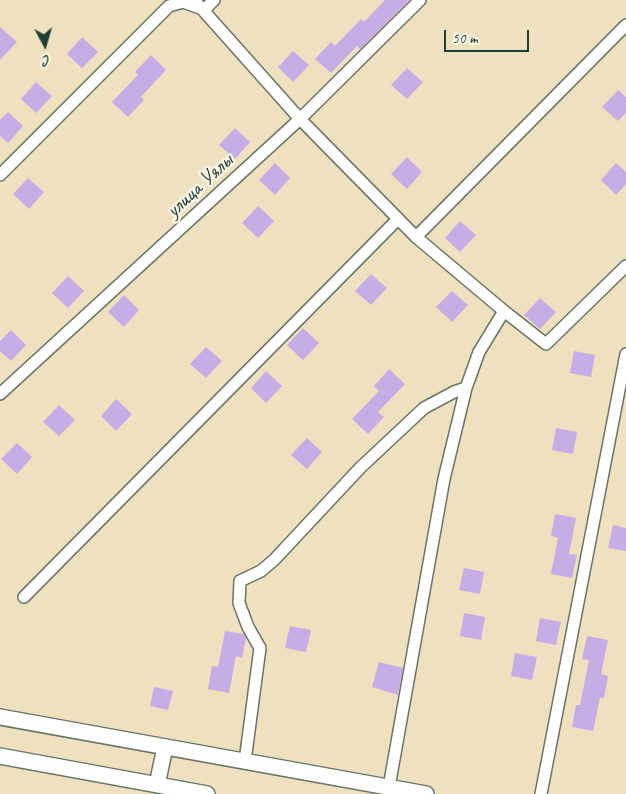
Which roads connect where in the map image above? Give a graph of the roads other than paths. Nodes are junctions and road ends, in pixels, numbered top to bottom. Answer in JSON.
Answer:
{"nodes":[{"id":1,"x":194,"y":0,"type":"edge"},
{"id":2,"x":214,"y":0,"type":"edge"},
{"id":3,"x":420,"y":0,"type":"edge"},
{"id":4,"x":204,"y":10,"type":"junction"},
{"id":5,"x":626,"y":26,"type":"edge"},
{"id":6,"x":300,"y":119,"type":"junction"},
{"id":7,"x":0,"y":175,"type":"edge"},
{"id":8,"x":398,"y":219,"type":"junction"},
{"id":9,"x":416,"y":237,"type":"junction"},
{"id":10,"x":626,"y":266,"type":"edge"},
{"id":11,"x":504,"y":311,"type":"junction"},
{"id":12,"x":626,"y":354,"type":"edge"},
{"id":13,"x":466,"y":388,"type":"junction"},
{"id":14,"x":0,"y":394,"type":"edge"},
{"id":15,"x":24,"y":597,"type":"dead end"},
{"id":16,"x":0,"y":717,"type":"edge"},
{"id":17,"x":165,"y":747,"type":"junction"},
{"id":18,"x":0,"y":756,"type":"edge"},
{"id":19,"x":245,"y":761,"type":"junction"},
{"id":20,"x":157,"y":785,"type":"junction"},
{"id":21,"x":389,"y":787,"type":"junction"},
{"id":22,"x":206,"y":794,"type":"edge"},
{"id":23,"x":426,"y":794,"type":"edge"},
{"id":24,"x":541,"y":794,"type":"edge"}],
"edges":[{"from":1,"to":4,"type":"street"},
{"from":2,"to":4,"type":"street"},
{"from":3,"to":6,"type":"street","name":"улица Уялы"},
{"from":4,"to":6,"type":"street"},
{"from":4,"to":7,"type":"street"},
{"from":5,"to":9,"type":"street"},
{"from":6,"to":8,"type":"street"},
{"from":6,"to":14,"type":"street","name":"улица Уялы"},
{"from":8,"to":9,"type":"street"},
{"from":8,"to":15,"type":"street"},
{"from":9,"to":11,"type":"street"},
{"from":10,"to":11,"type":"street"},
{"from":11,"to":13,"type":"street"},
{"from":12,"to":24,"type":"street"},
{"from":13,"to":19,"type":"street"},
{"from":13,"to":21,"type":"street"},
{"from":16,"to":17,"type":"main road"},
{"from":17,"to":19,"type":"main road"},
{"from":17,"to":20,"type":"main road"},
{"from":18,"to":20,"type":"main road"},
{"from":19,"to":21,"type":"main road"},
{"from":20,"to":22,"type":"main road"},
{"from":21,"to":23,"type":"main road"}]}
